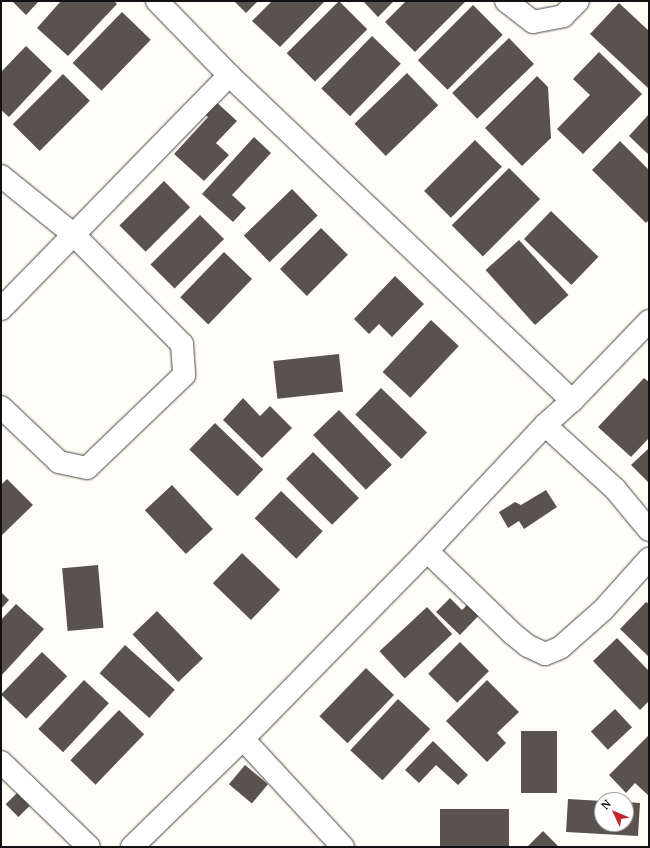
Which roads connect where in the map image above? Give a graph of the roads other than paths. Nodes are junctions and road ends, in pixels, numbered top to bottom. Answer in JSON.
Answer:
{"nodes":[{"id":1,"x":157,"y":1,"type":"edge"},
{"id":2,"x":506,"y":1,"type":"edge"},
{"id":3,"x":578,"y":1,"type":"edge"},
{"id":4,"x":229,"y":75,"type":"junction"},
{"id":5,"x":1,"y":176,"type":"edge"},
{"id":6,"x":73,"y":234,"type":"junction"},
{"id":7,"x":1,"y":309,"type":"edge"},
{"id":8,"x":649,"y":321,"type":"edge"},
{"id":9,"x":572,"y":402,"type":"junction"},
{"id":10,"x":1,"y":407,"type":"edge"},
{"id":11,"x":544,"y":425,"type":"junction"},
{"id":12,"x":649,"y":530,"type":"edge"},
{"id":13,"x":427,"y":551,"type":"junction"},
{"id":14,"x":649,"y":560,"type":"edge"},
{"id":15,"x":243,"y":739,"type":"junction"},
{"id":16,"x":1,"y":762,"type":"edge"},
{"id":17,"x":89,"y":847,"type":"edge"},
{"id":18,"x":133,"y":847,"type":"edge"},
{"id":19,"x":343,"y":847,"type":"edge"}],
"edges":[{"from":1,"to":4,"type":"street"},
{"from":2,"to":3,"type":"street"},
{"from":4,"to":6,"type":"street"},
{"from":4,"to":9,"type":"street"},
{"from":5,"to":6,"type":"street"},
{"from":6,"to":7,"type":"street"},
{"from":6,"to":10,"type":"street"},
{"from":8,"to":9,"type":"street"},
{"from":9,"to":11,"type":"street"},
{"from":11,"to":12,"type":"street"},
{"from":11,"to":13,"type":"street"},
{"from":13,"to":14,"type":"street"},
{"from":13,"to":15,"type":"street"},
{"from":15,"to":18,"type":"street"},
{"from":15,"to":19,"type":"street"},
{"from":16,"to":17,"type":"street"}]}
